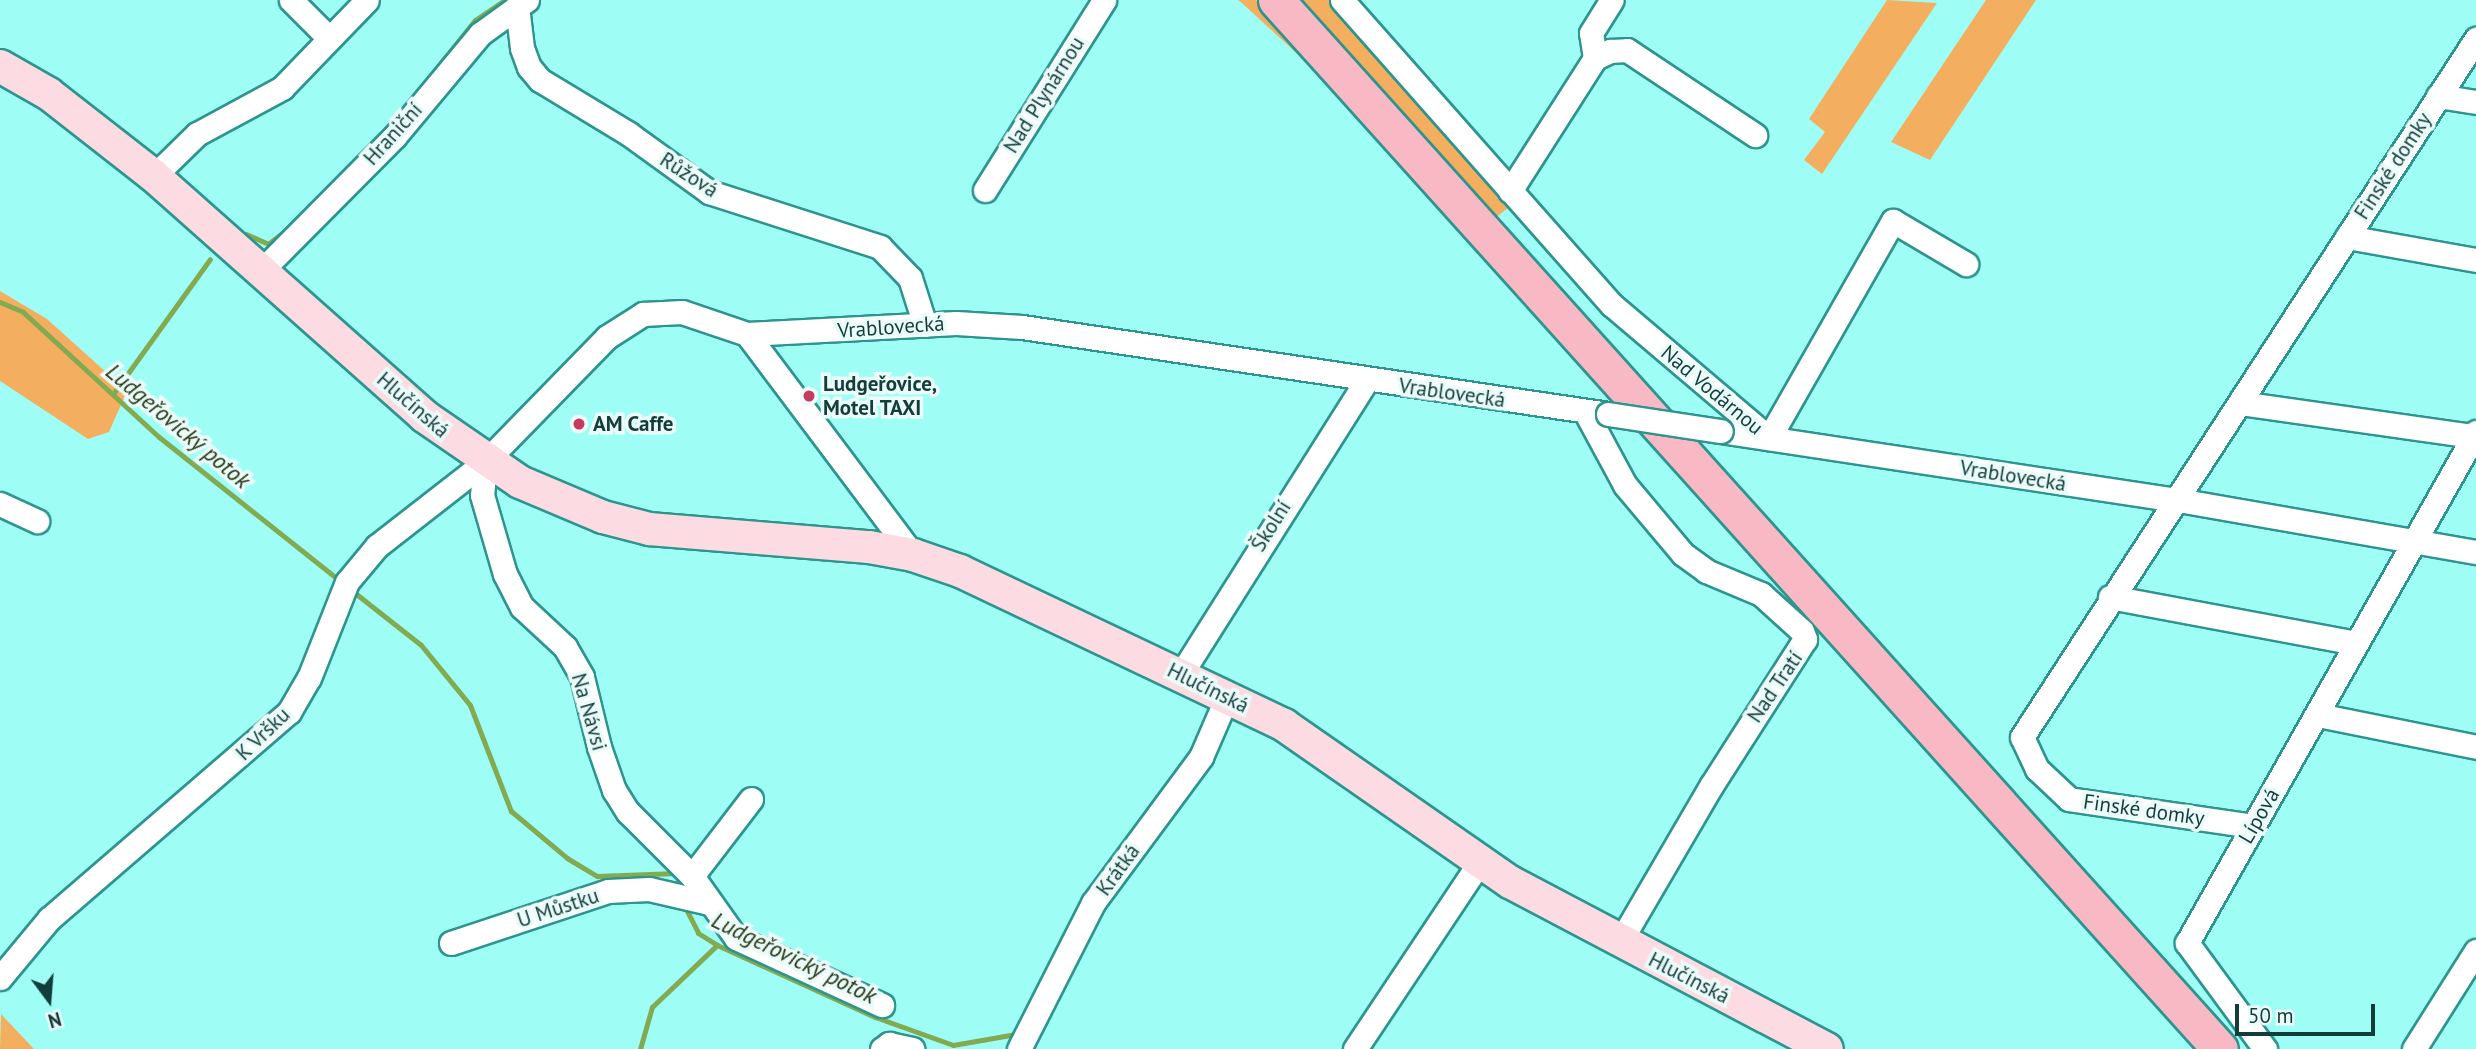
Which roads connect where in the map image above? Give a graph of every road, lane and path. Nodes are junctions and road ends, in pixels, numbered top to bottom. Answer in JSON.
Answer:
{"nodes":[{"id":1,"x":291,"y":0,"type":"edge"},
{"id":2,"x":367,"y":0,"type":"edge"},
{"id":3,"x":1104,"y":0,"type":"edge"},
{"id":4,"x":1276,"y":0,"type":"edge"},
{"id":5,"x":1342,"y":0,"type":"edge"},
{"id":6,"x":1612,"y":0,"type":"edge"},
{"id":7,"x":522,"y":3,"type":"edge"},
{"id":8,"x":329,"y":38,"type":"junction"},
{"id":9,"x":2476,"y":39,"type":"edge"},
{"id":10,"x":1595,"y":58,"type":"junction"},
{"id":11,"x":0,"y":66,"type":"edge"},
{"id":12,"x":2438,"y":96,"type":"junction"},
{"id":13,"x":2476,"y":102,"type":"edge"},
{"id":14,"x":1755,"y":135,"type":"dead end"},
{"id":15,"x":154,"y":176,"type":"junction"},
{"id":16,"x":985,"y":190,"type":"dead end"},
{"id":17,"x":1510,"y":191,"type":"junction"},
{"id":18,"x":2347,"y":237,"type":"junction"},
{"id":19,"x":2476,"y":260,"type":"edge"},
{"id":20,"x":1966,"y":264,"type":"dead end"},
{"id":21,"x":261,"y":271,"type":"junction"},
{"id":22,"x":925,"y":325,"type":"junction"},
{"id":23,"x":747,"y":334,"type":"junction"},
{"id":24,"x":1366,"y":382,"type":"junction"},
{"id":25,"x":2240,"y":403,"type":"junction"},
{"id":26,"x":1585,"y":411,"type":"junction"},
{"id":27,"x":2475,"y":434,"type":"edge"},
{"id":28,"x":1769,"y":438,"type":"junction"},
{"id":29,"x":485,"y":462,"type":"junction"},
{"id":30,"x":2178,"y":500,"type":"junction"},
{"id":31,"x":0,"y":504,"type":"edge"},
{"id":32,"x":37,"y":522,"type":"dead end"},
{"id":33,"x":2413,"y":541,"type":"junction"},
{"id":34,"x":2476,"y":552,"type":"edge"},
{"id":35,"x":913,"y":555,"type":"junction"},
{"id":36,"x":2110,"y":597,"type":"junction"},
{"id":37,"x":2355,"y":643,"type":"junction"},
{"id":38,"x":1181,"y":674,"type":"junction"},
{"id":39,"x":1227,"y":697,"type":"junction"},
{"id":40,"x":2318,"y":715,"type":"junction"},
{"id":41,"x":2476,"y":747,"type":"edge"},
{"id":42,"x":751,"y":799,"type":"dead end"},
{"id":43,"x":2253,"y":826,"type":"junction"},
{"id":44,"x":1480,"y":860,"type":"junction"},
{"id":45,"x":692,"y":876,"type":"junction"},
{"id":46,"x":693,"y":901,"type":"junction"},
{"id":47,"x":1620,"y":942,"type":"junction"},
{"id":48,"x":451,"y":943,"type":"dead end"},
{"id":49,"x":2476,"y":951,"type":"edge"},
{"id":50,"x":0,"y":978,"type":"edge"},
{"id":51,"x":883,"y":1005,"type":"dead end"},
{"id":52,"x":1019,"y":1049,"type":"edge"},
{"id":53,"x":1355,"y":1049,"type":"edge"},
{"id":54,"x":1827,"y":1049,"type":"edge"},
{"id":55,"x":2220,"y":1049,"type":"edge"},
{"id":56,"x":2265,"y":1049,"type":"edge"},
{"id":57,"x":2414,"y":1049,"type":"edge"}],
"edges":[{"from":1,"to":8,"type":"street"},
{"from":2,"to":8,"type":"street"},
{"from":3,"to":16,"type":"street","name":"Nad Plynárnou"},
{"from":4,"to":55,"type":"main road"},
{"from":5,"to":17,"type":"street","name":"Nad Vodárnou"},
{"from":6,"to":10,"type":"street"},
{"from":7,"to":21,"type":"street","name":"Hraniční"},
{"from":7,"to":22,"type":"street","name":"Růžová"},
{"from":8,"to":15,"type":"street"},
{"from":9,"to":12,"type":"street","name":"Finské domky"},
{"from":10,"to":14,"type":"street"},
{"from":10,"to":17,"type":"street"},
{"from":11,"to":15,"type":"street","name":"Hlučínská"},
{"from":12,"to":13,"type":"street","name":"Finské domky"},
{"from":12,"to":18,"type":"street","name":"Finské domky"},
{"from":15,"to":21,"type":"street","name":"Hlučínská"},
{"from":17,"to":28,"type":"street","name":"Nad Vodárnou"},
{"from":18,"to":19,"type":"street","name":"Finské domky"},
{"from":18,"to":25,"type":"street","name":"Finské domky"},
{"from":20,"to":28,"type":"street","name":"Nad Vodárnou"},
{"from":21,"to":29,"type":"street","name":"Hlučínská"},
{"from":22,"to":23,"type":"street","name":"Vrablovecká"},
{"from":22,"to":24,"type":"street","name":"Vrablovecká"},
{"from":23,"to":29,"type":"street","name":"Vrablovecká"},
{"from":23,"to":35,"type":"street"},
{"from":24,"to":26,"type":"street","name":"Vrablovecká"},
{"from":24,"to":38,"type":"street","name":"Školní"},
{"from":25,"to":27,"type":"street"},
{"from":25,"to":30,"type":"street","name":"Finské domky"},
{"from":26,"to":28,"type":"street","name":"Vrablovecká","bridge":true},
{"from":26,"to":47,"type":"street","name":"Nad Tratí"},
{"from":27,"to":33,"type":"street"},
{"from":28,"to":30,"type":"street","name":"Vrablovecká"},
{"from":29,"to":35,"type":"street","name":"Hlučínská"},
{"from":29,"to":45,"type":"street","name":"Na Návsi"},
{"from":29,"to":50,"type":"street","name":"K Vršku"},
{"from":30,"to":33,"type":"street","name":"Vrablovecká"},
{"from":30,"to":36,"type":"street","name":"Finské domky"},
{"from":31,"to":32,"type":"street"},
{"from":33,"to":34,"type":"street","name":"Vrablovecká"},
{"from":33,"to":37,"type":"street"},
{"from":35,"to":38,"type":"street","name":"Hlučínská"},
{"from":36,"to":37,"type":"street"},
{"from":36,"to":43,"type":"street","name":"Finské domky"},
{"from":37,"to":40,"type":"street"},
{"from":38,"to":39,"type":"street","name":"Hlučínská"},
{"from":39,"to":44,"type":"street","name":"Hlučínská"},
{"from":39,"to":52,"type":"street","name":"Krátká"},
{"from":40,"to":41,"type":"street"},
{"from":40,"to":43,"type":"street","name":"Lípová"},
{"from":42,"to":45,"type":"street"},
{"from":43,"to":56,"type":"street","name":"Lípová"},
{"from":44,"to":47,"type":"street","name":"Hlučínská"},
{"from":44,"to":53,"type":"street"},
{"from":45,"to":46,"type":"street","name":"Na Návsi"},
{"from":46,"to":48,"type":"street","name":"U Můstku"},
{"from":46,"to":51,"type":"street","name":"Na Návsi"},
{"from":47,"to":54,"type":"street","name":"Hlučínská"},
{"from":49,"to":57,"type":"street"}]}
